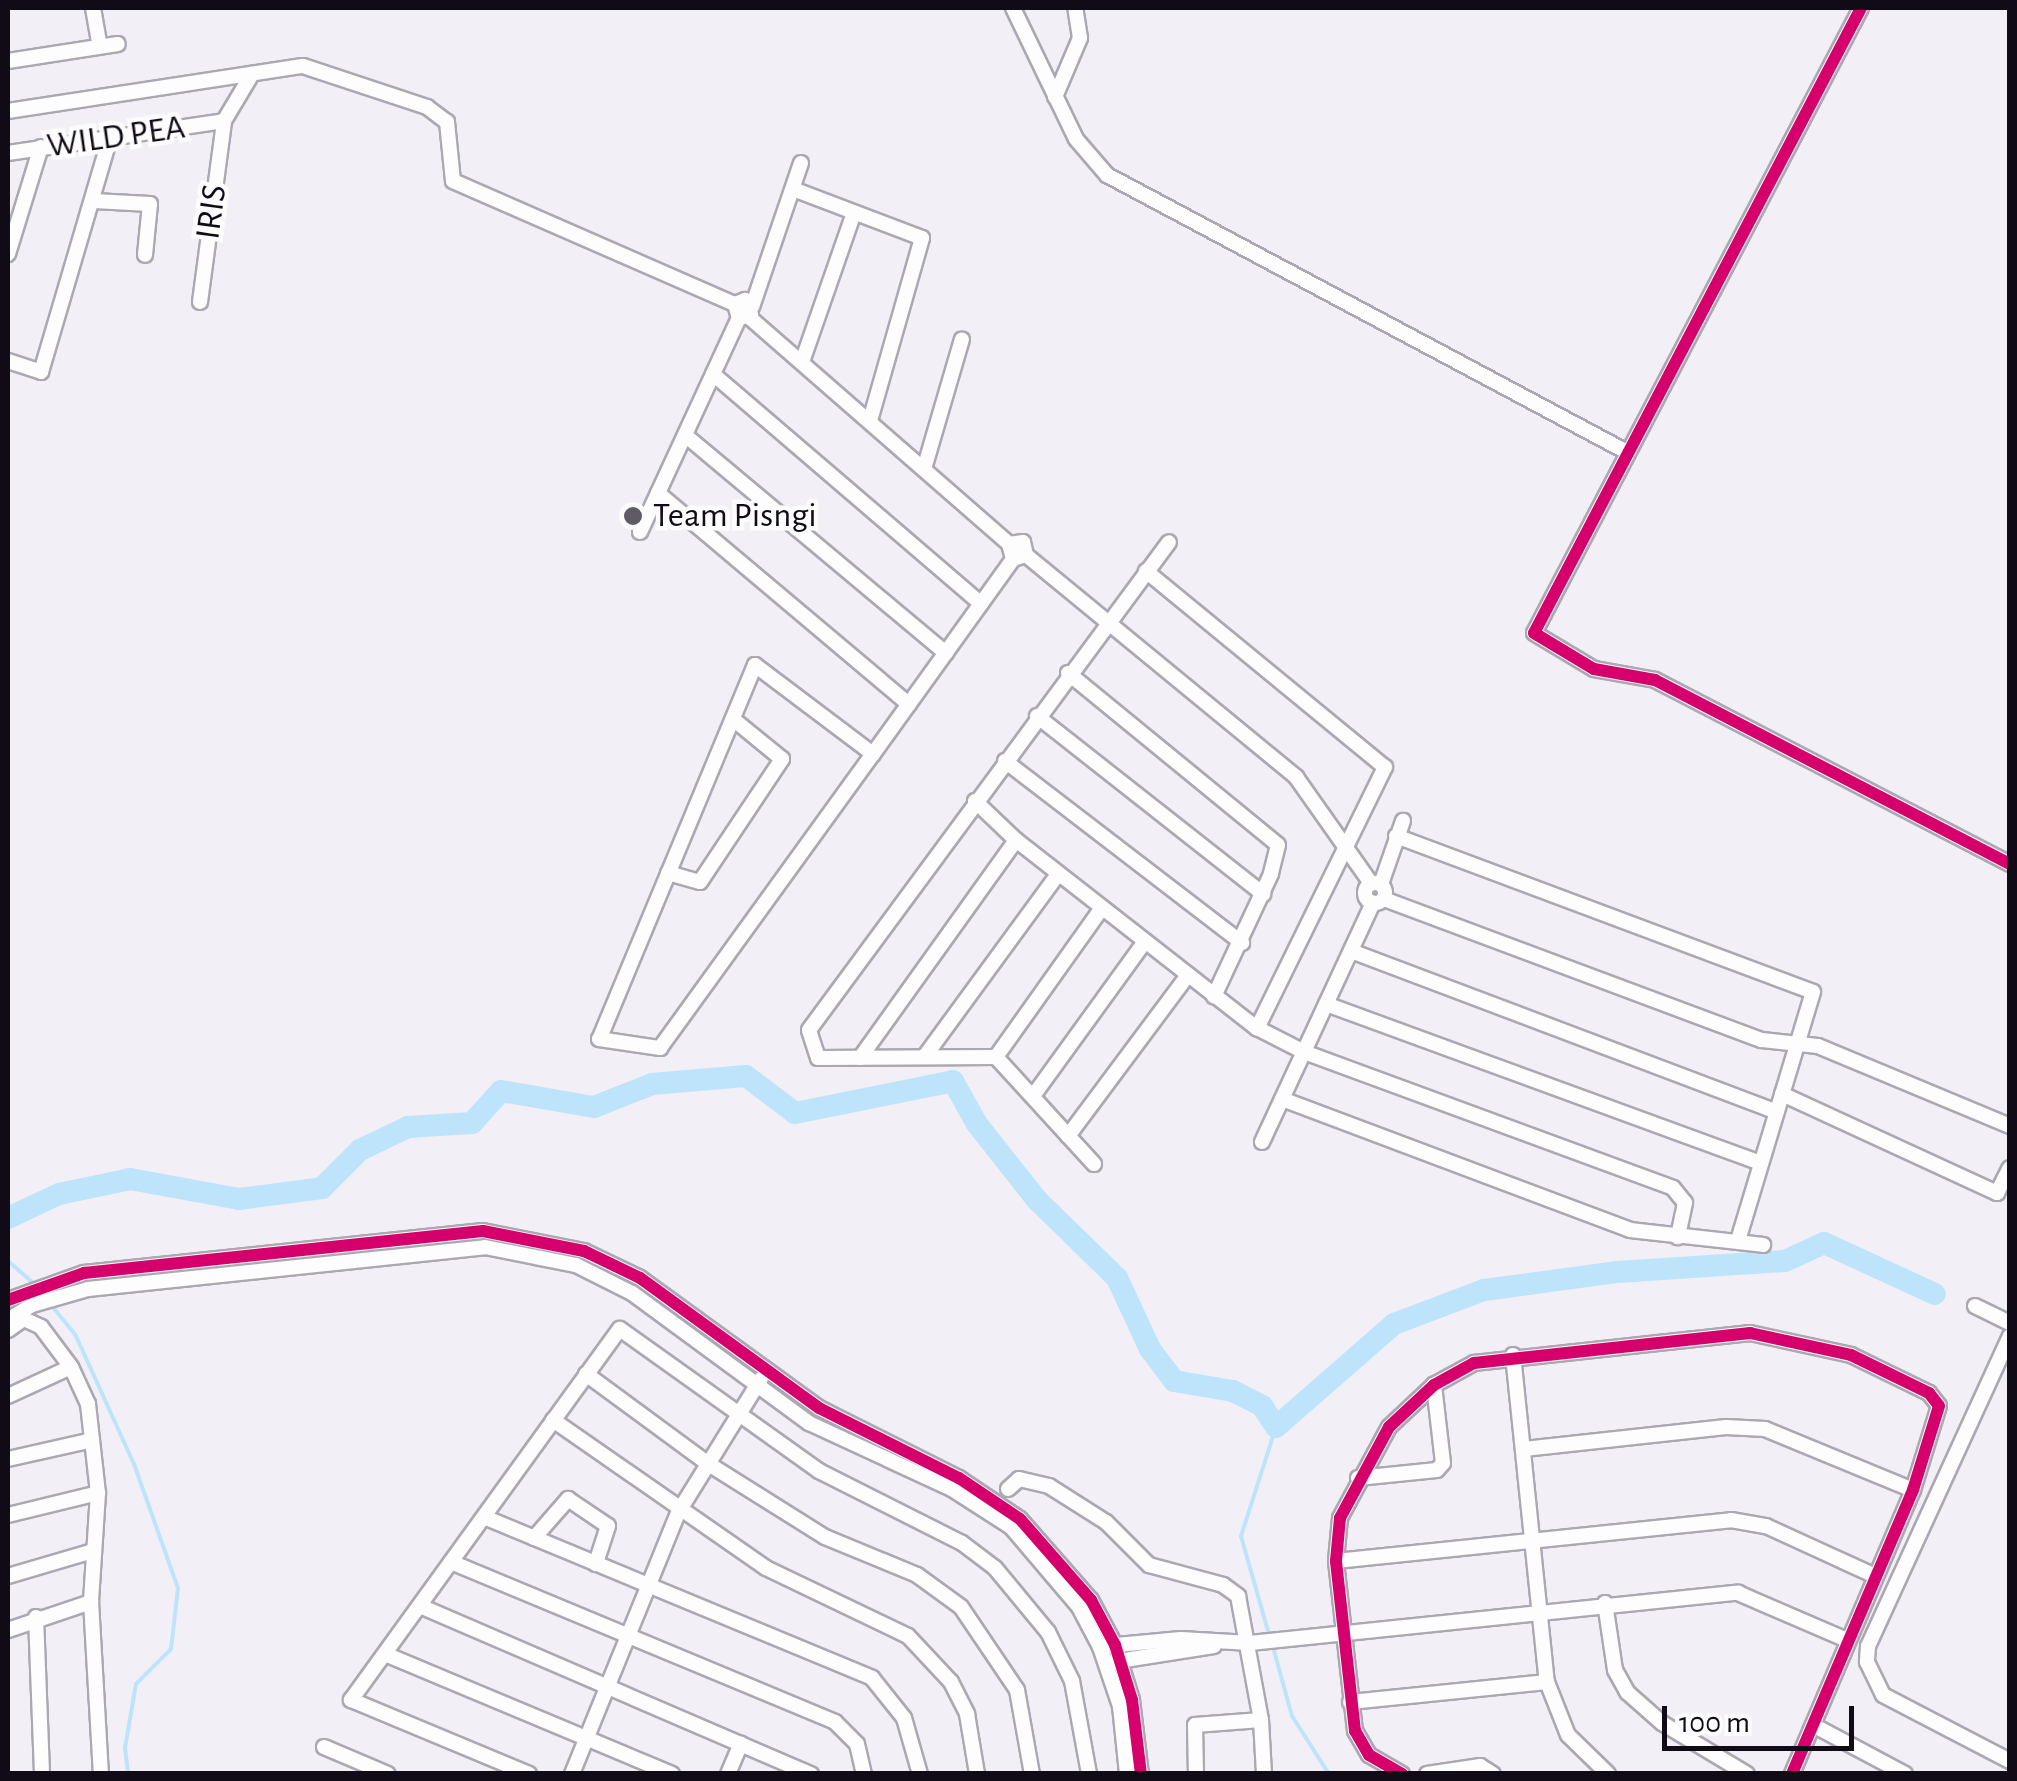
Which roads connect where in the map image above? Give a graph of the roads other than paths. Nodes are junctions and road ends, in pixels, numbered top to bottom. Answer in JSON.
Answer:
{"nodes":[{"id":1,"x":94,"y":8,"type":"edge"},
{"id":2,"x":1013,"y":8,"type":"edge"},
{"id":3,"x":1075,"y":8,"type":"edge"},
{"id":4,"x":1861,"y":8,"type":"edge"},
{"id":5,"x":118,"y":44,"type":"dead end"},
{"id":6,"x":100,"y":46,"type":"junction"},
{"id":7,"x":8,"y":60,"type":"edge"},
{"id":8,"x":252,"y":74,"type":"junction"},
{"id":9,"x":1055,"y":98,"type":"junction"},
{"id":10,"x":8,"y":111,"type":"edge"},
{"id":11,"x":224,"y":121,"type":"junction"},
{"id":12,"x":110,"y":137,"type":"junction"},
{"id":13,"x":42,"y":147,"type":"junction"},
{"id":14,"x":8,"y":152,"type":"edge"},
{"id":15,"x":801,"y":163,"type":"dead end"},
{"id":16,"x":793,"y":189,"type":"junction"},
{"id":17,"x":94,"y":201,"type":"junction"},
{"id":18,"x":854,"y":213,"type":"junction"},
{"id":19,"x":8,"y":254,"type":"edge"},
{"id":20,"x":145,"y":255,"type":"dead end"},
{"id":21,"x":200,"y":302,"type":"dead end"},
{"id":22,"x":744,"y":311,"type":"junction"},
{"id":23,"x":962,"y":340,"type":"dead end"},
{"id":24,"x":8,"y":361,"type":"edge"},
{"id":25,"x":802,"y":362,"type":"junction"},
{"id":26,"x":713,"y":374,"type":"junction"},
{"id":27,"x":870,"y":421,"type":"junction"},
{"id":28,"x":685,"y":435,"type":"junction"},
{"id":29,"x":1625,"y":451,"type":"junction"},
{"id":30,"x":924,"y":469,"type":"junction"},
{"id":31,"x":658,"y":493,"type":"junction"},
{"id":32,"x":640,"y":532,"type":"dead end"},
{"id":33,"x":1169,"y":542,"type":"dead end"},
{"id":34,"x":1016,"y":553,"type":"junction"},
{"id":35,"x":1146,"y":571,"type":"junction"},
{"id":36,"x":981,"y":604,"type":"junction"},
{"id":37,"x":1103,"y":624,"type":"junction"},
{"id":38,"x":946,"y":653,"type":"junction"},
{"id":39,"x":1068,"y":673,"type":"junction"},
{"id":40,"x":909,"y":704,"type":"junction"},
{"id":41,"x":1037,"y":716,"type":"junction"},
{"id":42,"x":732,"y":720,"type":"junction"},
{"id":43,"x":873,"y":754,"type":"junction"},
{"id":44,"x":1005,"y":761,"type":"junction"},
{"id":45,"x":976,"y":801,"type":"junction"},
{"id":46,"x":1016,"y":840,"type":"junction"},
{"id":47,"x":1347,"y":845,"type":"junction"},
{"id":48,"x":2010,"y":864,"type":"edge"},
{"id":49,"x":668,"y":873,"type":"junction"},
{"id":50,"x":1058,"y":874,"type":"junction"},
{"id":51,"x":1377,"y":892,"type":"junction"},
{"id":52,"x":1263,"y":894,"type":"junction"},
{"id":53,"x":1102,"y":908,"type":"junction"},
{"id":54,"x":1145,"y":941,"type":"junction"},
{"id":55,"x":1242,"y":943,"type":"junction"},
{"id":56,"x":1351,"y":951,"type":"junction"},
{"id":57,"x":1188,"y":975,"type":"junction"},
{"id":58,"x":1214,"y":996,"type":"junction"},
{"id":59,"x":1326,"y":1004,"type":"junction"},
{"id":60,"x":1257,"y":1028,"type":"junction"},
{"id":61,"x":1796,"y":1046,"type":"junction"},
{"id":62,"x":1304,"y":1052,"type":"junction"},
{"id":63,"x":926,"y":1056,"type":"junction"},
{"id":64,"x":996,"y":1056,"type":"junction"},
{"id":65,"x":860,"y":1058,"type":"junction"},
{"id":66,"x":1782,"y":1094,"type":"junction"},
{"id":67,"x":1033,"y":1096,"type":"junction"},
{"id":68,"x":1282,"y":1099,"type":"junction"},
{"id":69,"x":1777,"y":1112,"type":"junction"},
{"id":70,"x":2010,"y":1126,"type":"edge"},
{"id":71,"x":1068,"y":1136,"type":"junction"},
{"id":72,"x":1262,"y":1142,"type":"dead end"},
{"id":73,"x":1760,"y":1163,"type":"junction"},
{"id":74,"x":1094,"y":1164,"type":"dead end"},
{"id":75,"x":2010,"y":1168,"type":"edge"},
{"id":76,"x":1678,"y":1237,"type":"junction"},
{"id":77,"x":1738,"y":1242,"type":"junction"},
{"id":78,"x":1763,"y":1245,"type":"dead end"},
{"id":79,"x":8,"y":1300,"type":"edge"},
{"id":80,"x":1975,"y":1306,"type":"dead end"},
{"id":81,"x":8,"y":1320,"type":"edge"},
{"id":82,"x":2010,"y":1323,"type":"edge"},
{"id":83,"x":8,"y":1330,"type":"edge"},
{"id":84,"x":2010,"y":1336,"type":"edge"},
{"id":85,"x":1513,"y":1355,"type":"junction"},
{"id":86,"x":71,"y":1367,"type":"junction"},
{"id":87,"x":765,"y":1372,"type":"junction"},
{"id":88,"x":586,"y":1374,"type":"junction"},
{"id":89,"x":756,"y":1385,"type":"junction"},
{"id":90,"x":1434,"y":1385,"type":"junction"},
{"id":91,"x":8,"y":1396,"type":"edge"},
{"id":92,"x":736,"y":1416,"type":"junction"},
{"id":93,"x":553,"y":1420,"type":"junction"},
{"id":94,"x":92,"y":1440,"type":"junction"},
{"id":95,"x":1524,"y":1449,"type":"junction"},
{"id":96,"x":8,"y":1459,"type":"edge"},
{"id":97,"x":706,"y":1464,"type":"junction"},
{"id":98,"x":1358,"y":1478,"type":"junction"},
{"id":99,"x":1008,"y":1489,"type":"dead end"},
{"id":100,"x":1914,"y":1490,"type":"junction"},
{"id":101,"x":98,"y":1493,"type":"junction"},
{"id":102,"x":680,"y":1512,"type":"junction"},
{"id":103,"x":8,"y":1515,"type":"edge"},
{"id":104,"x":484,"y":1516,"type":"junction"},
{"id":105,"x":534,"y":1538,"type":"junction"},
{"id":106,"x":1534,"y":1543,"type":"junction"},
{"id":107,"x":93,"y":1552,"type":"junction"},
{"id":108,"x":1336,"y":1561,"type":"junction"},
{"id":109,"x":451,"y":1562,"type":"junction"},
{"id":110,"x":596,"y":1564,"type":"junction"},
{"id":111,"x":8,"y":1576,"type":"edge"},
{"id":112,"x":1875,"y":1576,"type":"junction"},
{"id":113,"x":648,"y":1586,"type":"junction"},
{"id":114,"x":91,"y":1602,"type":"junction"},
{"id":115,"x":1605,"y":1603,"type":"junction"},
{"id":116,"x":420,"y":1606,"type":"junction"},
{"id":117,"x":1542,"y":1610,"type":"junction"},
{"id":118,"x":36,"y":1617,"type":"junction"},
{"id":119,"x":8,"y":1630,"type":"edge"},
{"id":120,"x":1341,"y":1633,"type":"junction"},
{"id":121,"x":626,"y":1640,"type":"junction"},
{"id":122,"x":1847,"y":1640,"type":"junction"},
{"id":123,"x":1250,"y":1643,"type":"junction"},
{"id":124,"x":1108,"y":1646,"type":"junction"},
{"id":125,"x":1166,"y":1648,"type":"junction"},
{"id":126,"x":385,"y":1654,"type":"junction"},
{"id":127,"x":1113,"y":1661,"type":"junction"},
{"id":128,"x":1547,"y":1682,"type":"junction"},
{"id":129,"x":606,"y":1688,"type":"junction"},
{"id":130,"x":1350,"y":1702,"type":"junction"},
{"id":131,"x":1261,"y":1720,"type":"junction"},
{"id":132,"x":1812,"y":1725,"type":"junction"},
{"id":133,"x":587,"y":1736,"type":"junction"},
{"id":134,"x":741,"y":1744,"type":"junction"},
{"id":135,"x":324,"y":1747,"type":"dead end"},
{"id":136,"x":2010,"y":1761,"type":"edge"},
{"id":137,"x":1902,"y":1773,"type":"edge"},
{"id":138,"x":42,"y":1774,"type":"edge"},
{"id":139,"x":101,"y":1774,"type":"edge"},
{"id":140,"x":388,"y":1774,"type":"edge"},
{"id":141,"x":530,"y":1774,"type":"edge"},
{"id":142,"x":572,"y":1774,"type":"edge"},
{"id":143,"x":672,"y":1774,"type":"edge"},
{"id":144,"x":728,"y":1774,"type":"edge"},
{"id":145,"x":811,"y":1774,"type":"edge"},
{"id":146,"x":864,"y":1774,"type":"edge"},
{"id":147,"x":920,"y":1774,"type":"edge"},
{"id":148,"x":977,"y":1774,"type":"edge"},
{"id":149,"x":1032,"y":1774,"type":"edge"},
{"id":150,"x":1089,"y":1774,"type":"edge"},
{"id":151,"x":1127,"y":1774,"type":"edge"},
{"id":152,"x":1141,"y":1774,"type":"edge"},
{"id":153,"x":1196,"y":1774,"type":"edge"},
{"id":154,"x":1264,"y":1774,"type":"edge"},
{"id":155,"x":1402,"y":1774,"type":"edge"},
{"id":156,"x":1427,"y":1774,"type":"edge"},
{"id":157,"x":1493,"y":1774,"type":"edge"},
{"id":158,"x":1608,"y":1774,"type":"edge"},
{"id":159,"x":1747,"y":1774,"type":"edge"},
{"id":160,"x":1792,"y":1774,"type":"edge"}],
"edges":[{"from":1,"to":6,"type":"street"},
{"from":2,"to":9,"type":"street"},
{"from":3,"to":9,"type":"street"},
{"from":4,"to":29,"type":"street"},
{"from":5,"to":6,"type":"street"},
{"from":6,"to":7,"type":"street"},
{"from":8,"to":10,"type":"street"},
{"from":8,"to":11,"type":"street"},
{"from":8,"to":22,"type":"street"},
{"from":9,"to":29,"type":"street"},
{"from":11,"to":12,"type":"street","name":"WILD PEA"},
{"from":11,"to":21,"type":"street","name":"IRIS"},
{"from":12,"to":13,"type":"street","name":"WILD PEA"},
{"from":12,"to":17,"type":"street"},
{"from":13,"to":14,"type":"street","name":"WILD PEA"},
{"from":13,"to":19,"type":"street"},
{"from":15,"to":16,"type":"street"},
{"from":16,"to":18,"type":"street"},
{"from":16,"to":22,"type":"street"},
{"from":17,"to":20,"type":"street"},
{"from":17,"to":24,"type":"street"},
{"from":18,"to":25,"type":"street"},
{"from":18,"to":27,"type":"street"},
{"from":22,"to":25,"type":"street"},
{"from":22,"to":26,"type":"street"},
{"from":23,"to":30,"type":"street"},
{"from":25,"to":27,"type":"street"},
{"from":26,"to":28,"type":"street"},
{"from":26,"to":36,"type":"street"},
{"from":27,"to":30,"type":"street"},
{"from":28,"to":31,"type":"street"},
{"from":28,"to":38,"type":"street"},
{"from":29,"to":48,"type":"street"},
{"from":30,"to":34,"type":"street"},
{"from":31,"to":32,"type":"street"},
{"from":31,"to":40,"type":"street"},
{"from":33,"to":35,"type":"street"},
{"from":34,"to":36,"type":"street"},
{"from":34,"to":37,"type":"street"},
{"from":35,"to":37,"type":"street"},
{"from":35,"to":47,"type":"street"},
{"from":36,"to":38,"type":"street"},
{"from":37,"to":39,"type":"street"},
{"from":37,"to":47,"type":"street"},
{"from":38,"to":40,"type":"street"},
{"from":39,"to":41,"type":"street"},
{"from":39,"to":52,"type":"street"},
{"from":40,"to":43,"type":"street"},
{"from":41,"to":44,"type":"street"},
{"from":41,"to":52,"type":"street"},
{"from":42,"to":43,"type":"street"},
{"from":42,"to":49,"type":"street"},
{"from":42,"to":49,"type":"street"},
{"from":43,"to":49,"type":"street"},
{"from":44,"to":45,"type":"street"},
{"from":44,"to":55,"type":"street"},
{"from":45,"to":46,"type":"street"},
{"from":45,"to":65,"type":"street"},
{"from":46,"to":50,"type":"street"},
{"from":46,"to":65,"type":"street"},
{"from":47,"to":51,"type":"street"},
{"from":47,"to":60,"type":"street"},
{"from":50,"to":53,"type":"street"},
{"from":50,"to":63,"type":"street"},
{"from":51,"to":56,"type":"street"},
{"from":51,"to":61,"type":"street"},
{"from":51,"to":61,"type":"street"},
{"from":52,"to":55,"type":"street"},
{"from":53,"to":54,"type":"street"},
{"from":53,"to":64,"type":"street"},
{"from":54,"to":57,"type":"street"},
{"from":54,"to":67,"type":"street"},
{"from":55,"to":58,"type":"street"},
{"from":56,"to":59,"type":"street"},
{"from":56,"to":69,"type":"street"},
{"from":57,"to":58,"type":"street"},
{"from":57,"to":71,"type":"street"},
{"from":58,"to":60,"type":"street"},
{"from":59,"to":62,"type":"street"},
{"from":59,"to":73,"type":"street"},
{"from":60,"to":62,"type":"street"},
{"from":61,"to":66,"type":"street"},
{"from":61,"to":70,"type":"street"},
{"from":62,"to":68,"type":"street"},
{"from":62,"to":76,"type":"street"},
{"from":63,"to":64,"type":"street"},
{"from":63,"to":65,"type":"street"},
{"from":64,"to":67,"type":"street"},
{"from":66,"to":69,"type":"street"},
{"from":66,"to":75,"type":"street"},
{"from":67,"to":71,"type":"street"},
{"from":68,"to":72,"type":"street"},
{"from":68,"to":76,"type":"street"},
{"from":69,"to":73,"type":"street"},
{"from":71,"to":74,"type":"street"},
{"from":73,"to":77,"type":"street"},
{"from":76,"to":77,"type":"street"},
{"from":77,"to":78,"type":"street"},
{"from":79,"to":87,"type":"street"},
{"from":80,"to":82,"type":"street"},
{"from":81,"to":89,"type":"street"},
{"from":83,"to":86,"type":"street"},
{"from":84,"to":136,"type":"street"},
{"from":85,"to":90,"type":"street"},
{"from":85,"to":95,"type":"street"},
{"from":85,"to":100,"type":"street"},
{"from":86,"to":91,"type":"street"},
{"from":86,"to":94,"type":"street"},
{"from":87,"to":89,"type":"street"},
{"from":87,"to":124,"type":"street"},
{"from":88,"to":92,"type":"street"},
{"from":88,"to":93,"type":"street"},
{"from":88,"to":97,"type":"street"},
{"from":89,"to":92,"type":"street"},
{"from":89,"to":124,"type":"street"},
{"from":90,"to":98,"type":"street"},
{"from":90,"to":98,"type":"street"},
{"from":92,"to":97,"type":"street"},
{"from":92,"to":150,"type":"street"},
{"from":93,"to":102,"type":"street"},
{"from":93,"to":104,"type":"street"},
{"from":94,"to":96,"type":"street"},
{"from":94,"to":101,"type":"street"},
{"from":95,"to":100,"type":"street"},
{"from":95,"to":106,"type":"street"},
{"from":97,"to":102,"type":"street"},
{"from":97,"to":149,"type":"street"},
{"from":98,"to":108,"type":"street"},
{"from":99,"to":123,"type":"street"},
{"from":100,"to":112,"type":"street"},
{"from":101,"to":103,"type":"street"},
{"from":101,"to":107,"type":"street"},
{"from":102,"to":113,"type":"street"},
{"from":102,"to":148,"type":"street"},
{"from":104,"to":105,"type":"street"},
{"from":104,"to":109,"type":"street"},
{"from":105,"to":110,"type":"street"},
{"from":105,"to":110,"type":"street"},
{"from":106,"to":108,"type":"street"},
{"from":106,"to":112,"type":"street"},
{"from":106,"to":117,"type":"street"},
{"from":107,"to":111,"type":"street"},
{"from":107,"to":114,"type":"street"},
{"from":108,"to":120,"type":"street"},
{"from":109,"to":116,"type":"street"},
{"from":109,"to":121,"type":"street"},
{"from":110,"to":113,"type":"street"},
{"from":112,"to":122,"type":"street"},
{"from":113,"to":121,"type":"street"},
{"from":113,"to":147,"type":"street"},
{"from":114,"to":118,"type":"street"},
{"from":114,"to":139,"type":"street"},
{"from":115,"to":117,"type":"street"},
{"from":115,"to":122,"type":"street"},
{"from":115,"to":159,"type":"street"},
{"from":116,"to":126,"type":"street"},
{"from":116,"to":129,"type":"street"},
{"from":117,"to":120,"type":"street"},
{"from":117,"to":128,"type":"street"},
{"from":118,"to":119,"type":"street"},
{"from":118,"to":138,"type":"street"},
{"from":120,"to":123,"type":"street"},
{"from":120,"to":130,"type":"street"},
{"from":121,"to":129,"type":"street"},
{"from":121,"to":146,"type":"street"},
{"from":122,"to":132,"type":"street"},
{"from":123,"to":125,"type":"street"},
{"from":123,"to":131,"type":"street"},
{"from":124,"to":125,"type":"street"},
{"from":124,"to":127,"type":"street"},
{"from":125,"to":127,"type":"street"},
{"from":126,"to":133,"type":"street"},
{"from":126,"to":141,"type":"street"},
{"from":127,"to":151,"type":"street"},
{"from":127,"to":152,"type":"street"},
{"from":128,"to":130,"type":"street"},
{"from":128,"to":158,"type":"street"},
{"from":129,"to":133,"type":"street"},
{"from":129,"to":134,"type":"street"},
{"from":130,"to":155,"type":"street"},
{"from":131,"to":153,"type":"street"},
{"from":131,"to":154,"type":"street"},
{"from":132,"to":137,"type":"street"},
{"from":132,"to":160,"type":"street"},
{"from":133,"to":142,"type":"street"},
{"from":133,"to":143,"type":"street"},
{"from":134,"to":144,"type":"street"},
{"from":134,"to":145,"type":"street"},
{"from":135,"to":140,"type":"street"},
{"from":156,"to":157,"type":"street"}]}
